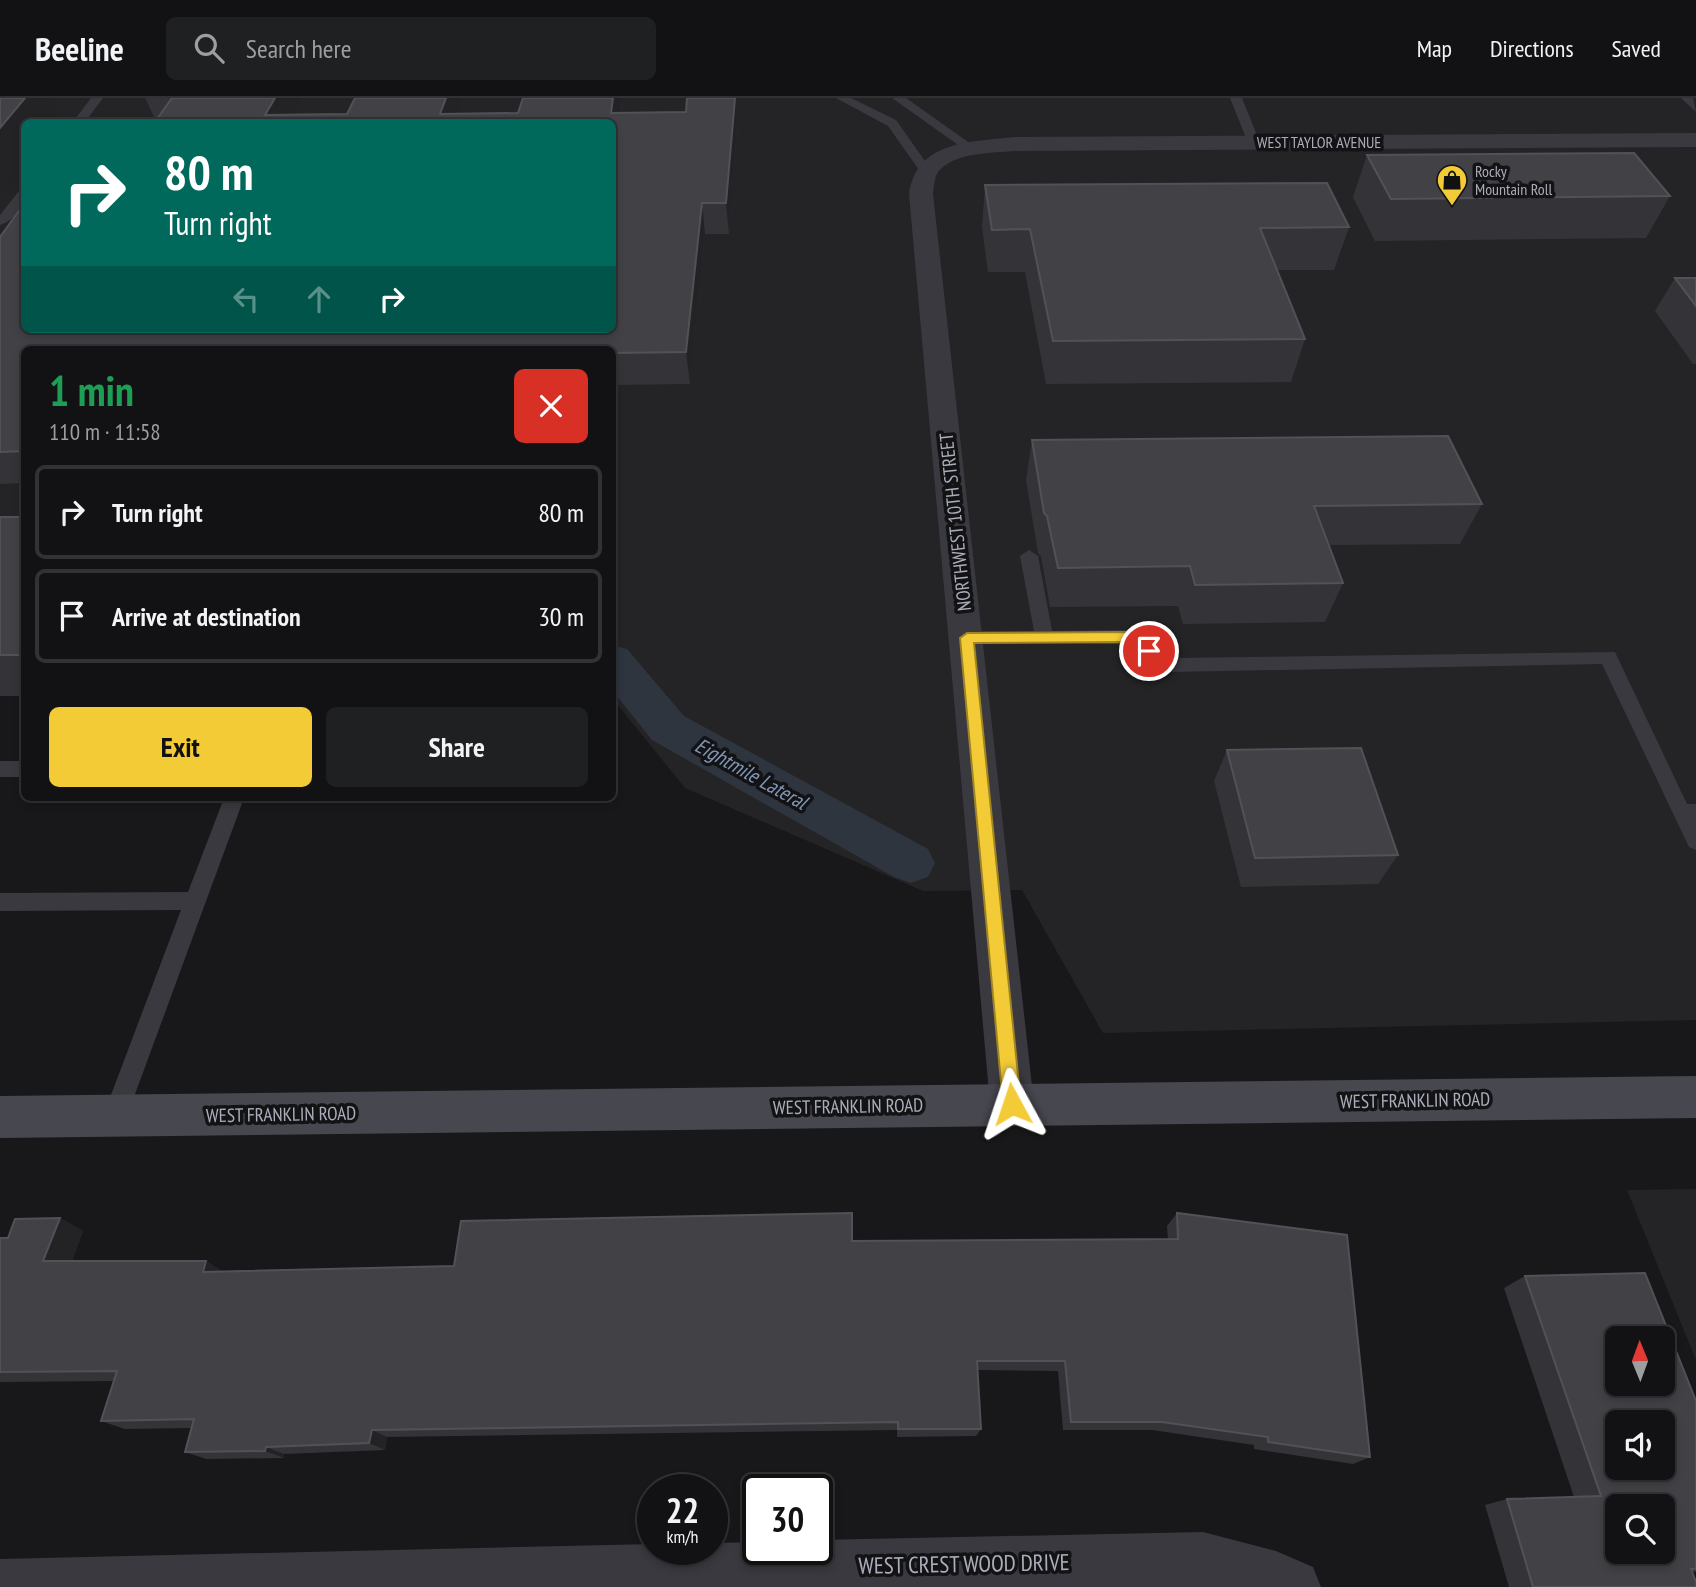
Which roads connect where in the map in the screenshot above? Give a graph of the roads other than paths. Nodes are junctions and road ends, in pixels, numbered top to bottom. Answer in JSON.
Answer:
{"nodes":[{"id":1,"x":97,"y":98,"type":"edge"},
{"id":2,"x":842,"y":98,"type":"edge"},
{"id":3,"x":1236,"y":98,"type":"edge"},
{"id":4,"x":1686,"y":98,"type":"edge"},
{"id":5,"x":887,"y":103,"type":"edge"},
{"id":6,"x":1696,"y":108,"type":"edge"},
{"id":7,"x":81,"y":119,"type":"edge"},
{"id":8,"x":1696,"y":141,"type":"edge"},
{"id":9,"x":1254,"y":143,"type":"junction"},
{"id":10,"x":947,"y":159,"type":"junction"},
{"id":11,"x":21,"y":198,"type":"edge"},
{"id":12,"x":0,"y":221,"type":"edge"},
{"id":13,"x":1030,"y":556,"type":"dead end"},
{"id":14,"x":967,"y":638,"type":"junction"},
{"id":15,"x":1044,"y":638,"type":"junction"},
{"id":16,"x":0,"y":769,"type":"edge"},
{"id":17,"x":21,"y":769,"type":"edge"},
{"id":18,"x":233,"y":801,"type":"edge"},
{"id":19,"x":1688,"y":812,"type":"edge"},
{"id":20,"x":1696,"y":841,"type":"edge"},
{"id":21,"x":195,"y":901,"type":"junction"},
{"id":22,"x":0,"y":902,"type":"edge"},
{"id":23,"x":1696,"y":1097,"type":"edge"},
{"id":24,"x":1012,"y":1104,"type":"junction"},
{"id":25,"x":115,"y":1116,"type":"junction"},
{"id":26,"x":0,"y":1117,"type":"edge"},
{"id":27,"x":0,"y":1587,"type":"edge"},
{"id":28,"x":1293,"y":1587,"type":"edge"}],
"edges":[{"from":1,"to":7,"type":"lane"},
{"from":2,"to":5,"type":"lane"},
{"from":3,"to":9,"type":"lane"},
{"from":4,"to":6,"type":"lane"},
{"from":5,"to":10,"type":"lane"},
{"from":5,"to":10,"type":"lane"},
{"from":8,"to":9,"type":"street","name":"WEST TAYLOR AVENUE"},
{"from":9,"to":10,"type":"street","name":"WEST TAYLOR AVENUE"},
{"from":10,"to":14,"type":"street","name":"NORTHWEST 10TH STREET"},
{"from":11,"to":12,"type":"lane"},
{"from":13,"to":15,"type":"lane"},
{"from":14,"to":15,"type":"lane"},
{"from":14,"to":24,"type":"street","name":"NORTHWEST 10TH STREET"},
{"from":15,"to":19,"type":"lane"},
{"from":16,"to":17,"type":"lane"},
{"from":18,"to":21,"type":"lane"},
{"from":19,"to":20,"type":"lane"},
{"from":21,"to":22,"type":"lane"},
{"from":21,"to":25,"type":"lane"},
{"from":23,"to":24,"type":"main road","name":"WEST FRANKLIN ROAD"},
{"from":24,"to":25,"type":"main road","name":"WEST FRANKLIN ROAD"},
{"from":25,"to":26,"type":"main road","name":"WEST FRANKLIN ROAD"},
{"from":27,"to":28,"type":"street","name":"WEST CREST WOOD DRIVE"}]}
